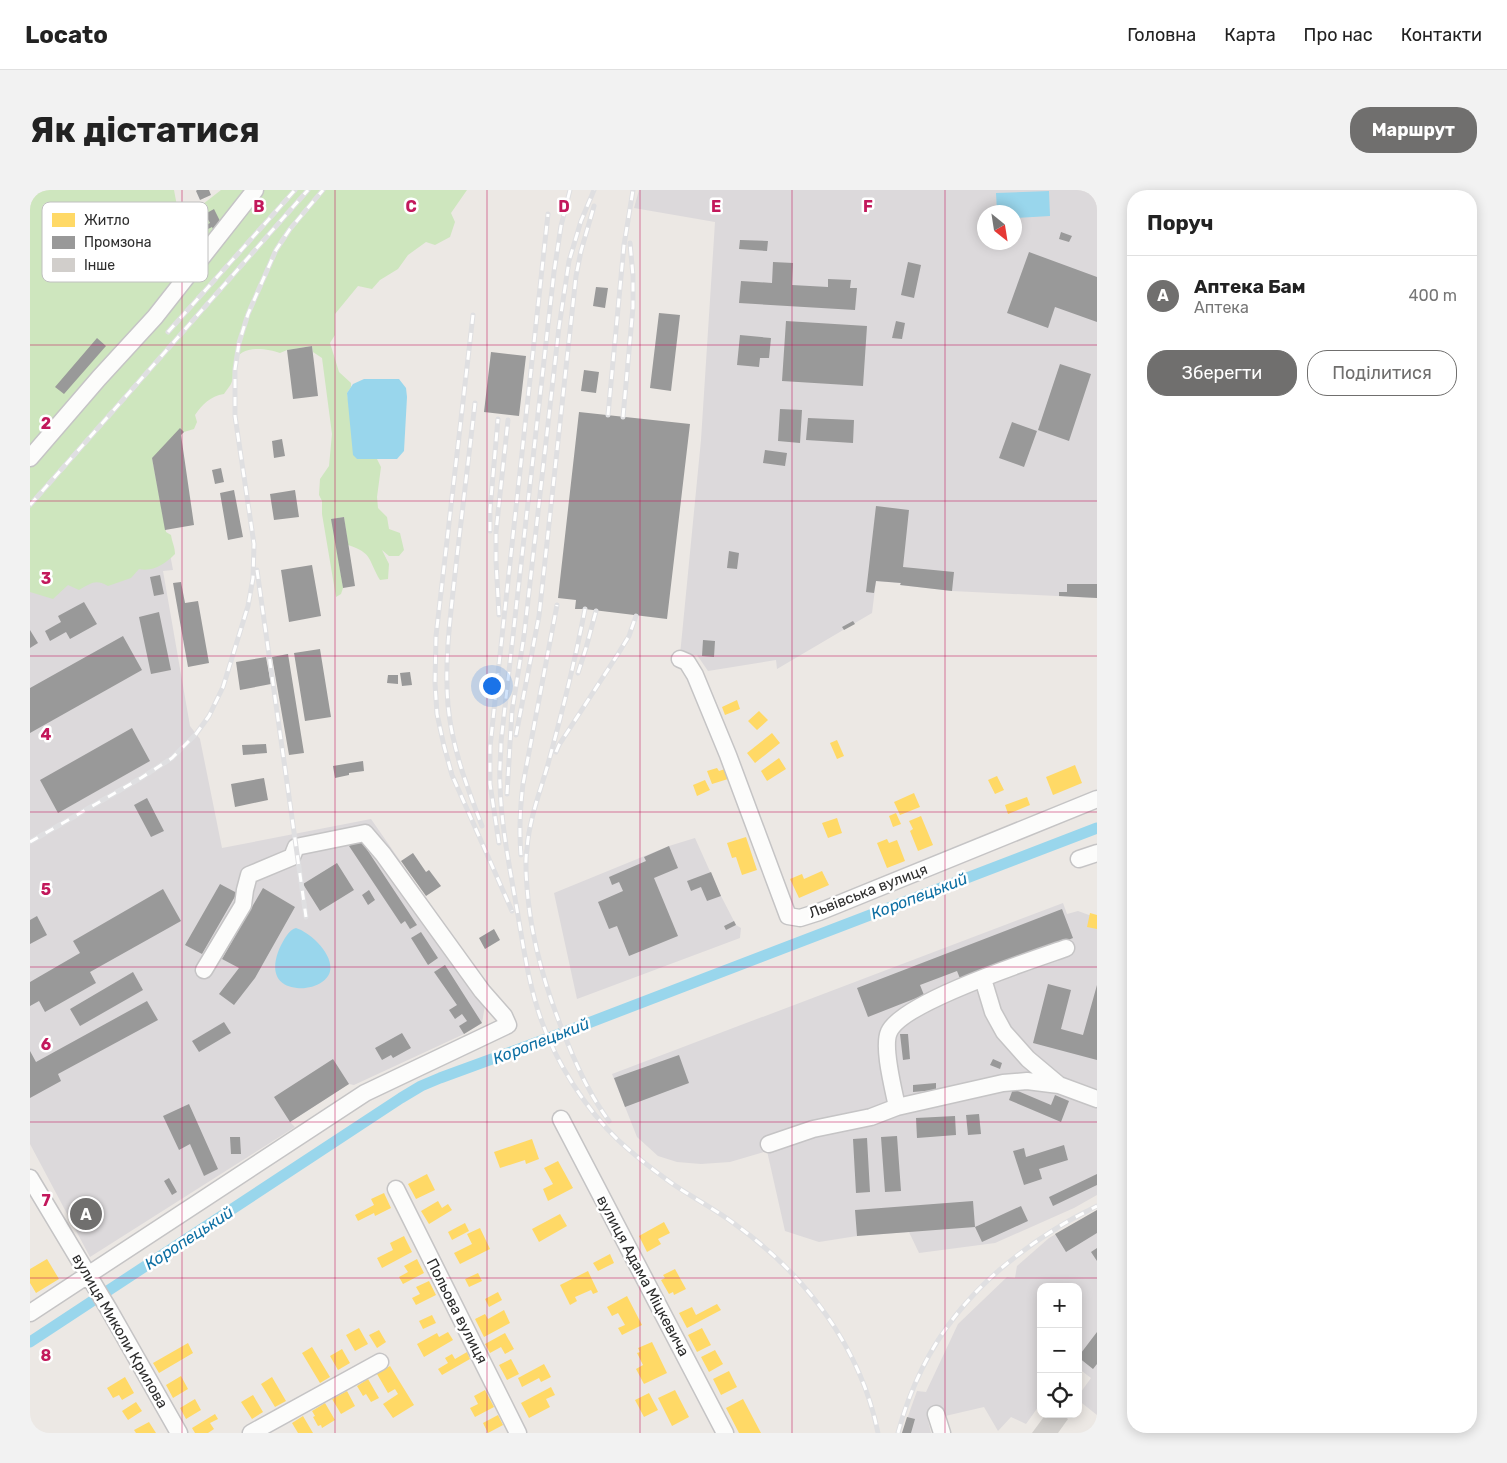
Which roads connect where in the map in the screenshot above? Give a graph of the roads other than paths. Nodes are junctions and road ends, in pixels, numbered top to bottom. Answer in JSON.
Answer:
{"nodes":[{"id":1,"x":255,"y":190,"type":"edge"},
{"id":2,"x":208,"y":250,"type":"edge"},
{"id":3,"x":183,"y":282,"type":"edge"},
{"id":4,"x":30,"y":458,"type":"edge"},
{"id":5,"x":680,"y":660,"type":"dead end"},
{"id":6,"x":1097,"y":799,"type":"edge"},
{"id":7,"x":1097,"y":853,"type":"edge"},
{"id":8,"x":1079,"y":859,"type":"dead end"},
{"id":9,"x":1066,"y":948,"type":"dead end"},
{"id":10,"x":204,"y":970,"type":"dead end"},
{"id":11,"x":983,"y":979,"type":"junction"},
{"id":12,"x":1028,"y":1059,"type":"junction"},
{"id":13,"x":1018,"y":1082,"type":"junction"},
{"id":14,"x":1059,"y":1085,"type":"junction"},
{"id":15,"x":1097,"y":1100,"type":"edge"},
{"id":16,"x":897,"y":1108,"type":"junction"},
{"id":17,"x":561,"y":1119,"type":"dead end"},
{"id":18,"x":769,"y":1144,"type":"dead end"},
{"id":19,"x":30,"y":1178,"type":"edge"},
{"id":20,"x":396,"y":1189,"type":"dead end"},
{"id":21,"x":91,"y":1280,"type":"junction"},
{"id":22,"x":30,"y":1313,"type":"edge"},
{"id":23,"x":380,"y":1362,"type":"dead end"},
{"id":24,"x":936,"y":1414,"type":"dead end"},
{"id":25,"x":178,"y":1433,"type":"edge"},
{"id":26,"x":251,"y":1433,"type":"edge"},
{"id":27,"x":518,"y":1433,"type":"edge"},
{"id":28,"x":725,"y":1433,"type":"edge"},
{"id":29,"x":942,"y":1433,"type":"edge"}],
"edges":[{"from":1,"to":2,"type":"street"},
{"from":3,"to":4,"type":"street"},
{"from":5,"to":6,"type":"street","name":"Львівська вулиця"},
{"from":7,"to":8,"type":"street"},
{"from":9,"to":11,"type":"street"},
{"from":10,"to":21,"type":"street"},
{"from":11,"to":12,"type":"street"},
{"from":11,"to":16,"type":"street"},
{"from":12,"to":13,"type":"street"},
{"from":12,"to":14,"type":"street"},
{"from":13,"to":14,"type":"street"},
{"from":13,"to":16,"type":"street"},
{"from":14,"to":15,"type":"street"},
{"from":16,"to":18,"type":"street"},
{"from":17,"to":28,"type":"street","name":"вулиця Адама Міцкевича"},
{"from":19,"to":21,"type":"street","name":"вулиця Миколи Крилова"},
{"from":20,"to":27,"type":"street","name":"Польова вулиця"},
{"from":21,"to":22,"type":"street"},
{"from":21,"to":25,"type":"street","name":"вулиця Миколи Крилова"},
{"from":23,"to":26,"type":"street"},
{"from":24,"to":29,"type":"street"}]}
